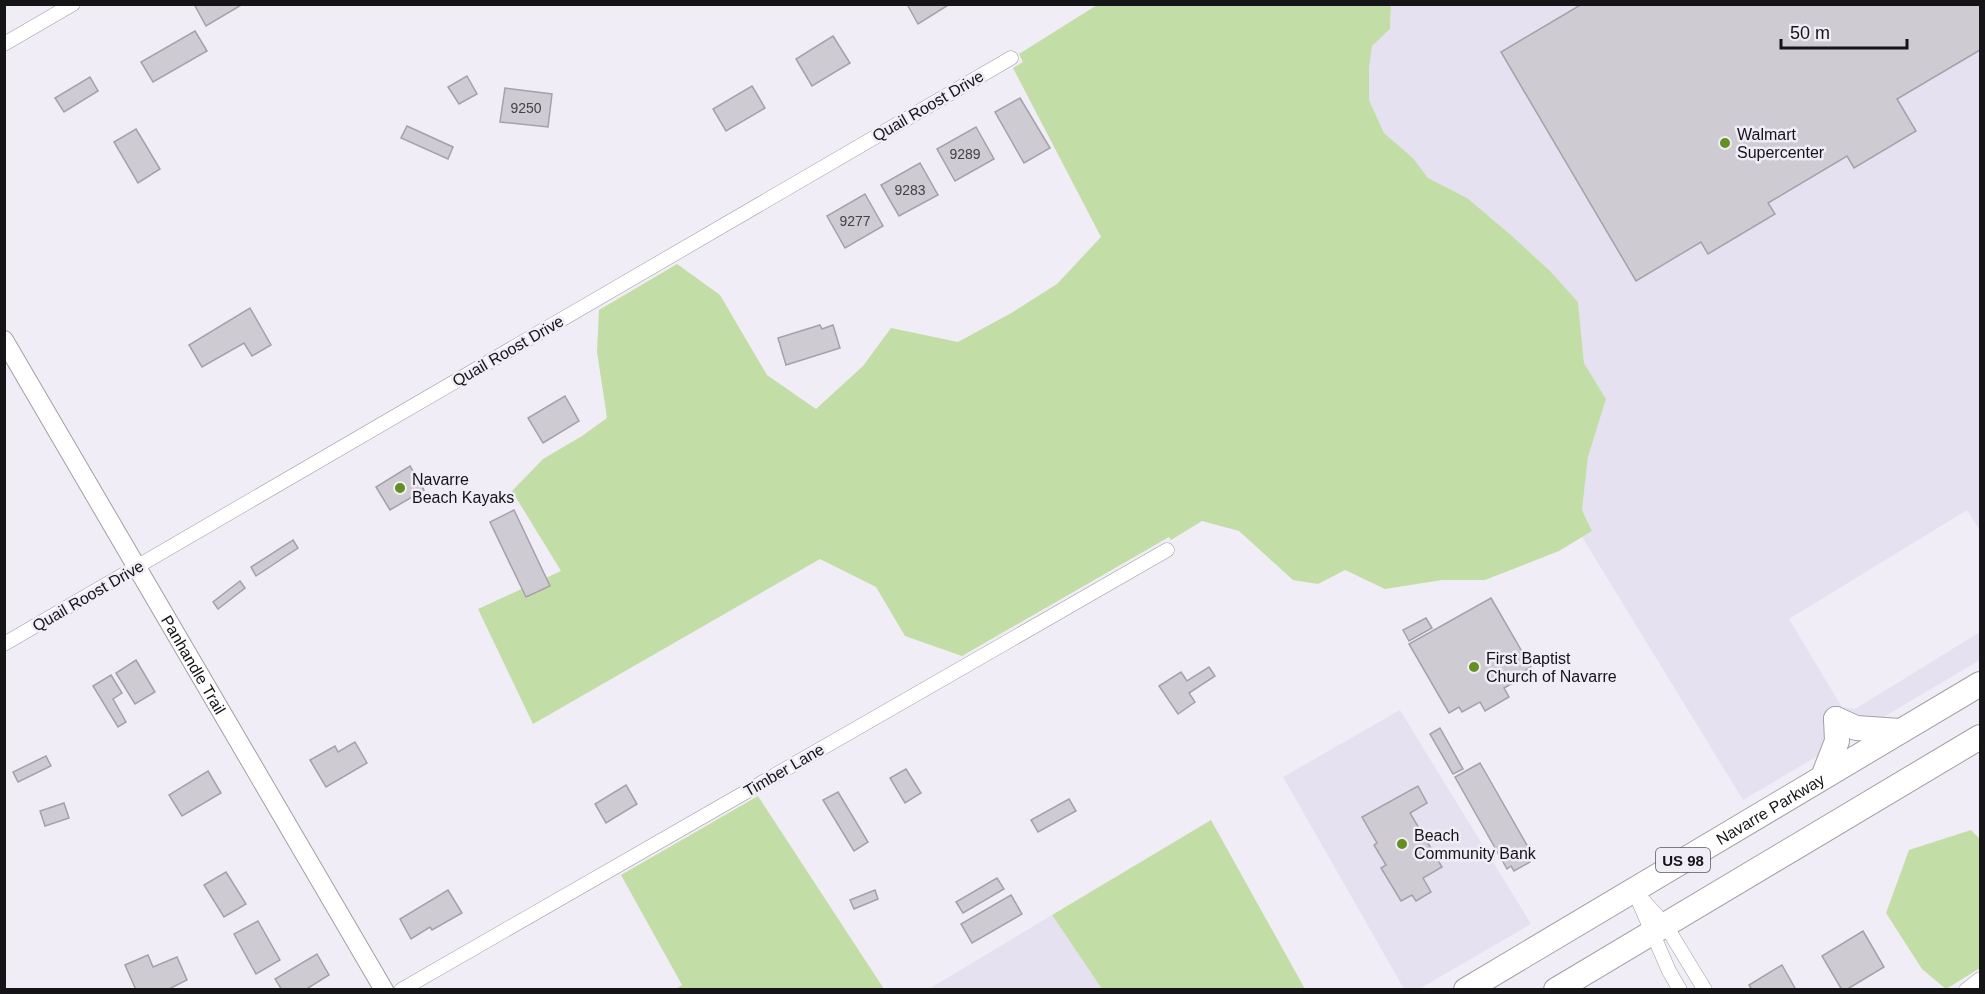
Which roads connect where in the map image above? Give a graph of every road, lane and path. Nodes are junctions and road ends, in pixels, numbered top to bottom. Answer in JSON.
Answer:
{"nodes":[{"id":1,"x":73,"y":4,"type":"edge"},
{"id":2,"x":4,"y":44,"type":"edge"},
{"id":3,"x":1011,"y":58,"type":"dead end"},
{"id":4,"x":4,"y":340,"type":"edge"},
{"id":5,"x":1167,"y":550,"type":"dead end"},
{"id":6,"x":137,"y":568,"type":"junction"},
{"id":7,"x":4,"y":644,"type":"edge"},
{"id":8,"x":1980,"y":684,"type":"edge"},
{"id":9,"x":1900,"y":731,"type":"junction"},
{"id":10,"x":1980,"y":737,"type":"edge"},
{"id":11,"x":1822,"y":777,"type":"junction"},
{"id":12,"x":1634,"y":890,"type":"junction"},
{"id":13,"x":1659,"y":929,"type":"junction"},
{"id":14,"x":1980,"y":979,"type":"edge"},
{"id":15,"x":384,"y":990,"type":"edge"},
{"id":16,"x":401,"y":990,"type":"edge"},
{"id":17,"x":1466,"y":990,"type":"edge"},
{"id":18,"x":1556,"y":990,"type":"edge"},
{"id":19,"x":1680,"y":990,"type":"edge"},
{"id":20,"x":1705,"y":990,"type":"edge"},
{"id":21,"x":1966,"y":990,"type":"edge"}],
"edges":[{"from":1,"to":2,"type":"street"},
{"from":3,"to":6,"type":"street","name":"Quail Roost Drive"},
{"from":4,"to":6,"type":"street","name":"Panhandle Trail"},
{"from":5,"to":16,"type":"street","name":"Timber Lane"},
{"from":6,"to":7,"type":"street","name":"Quail Roost Drive"},
{"from":6,"to":15,"type":"street","name":"Panhandle Trail"},
{"from":8,"to":9,"type":"highway","name":"Navarre Parkway","number":"US 98"},
{"from":9,"to":11,"type":"highway","name":"Navarre Parkway","number":"US 98"},
{"from":9,"to":11,"type":"highway"},
{"from":10,"to":13,"type":"highway","number":"US 98"},
{"from":11,"to":12,"type":"highway","name":"Navarre Parkway","number":"US 98"},
{"from":12,"to":13,"type":"street"},
{"from":12,"to":17,"type":"highway","name":"Navarre Parkway","number":"US 98"},
{"from":13,"to":18,"type":"highway","number":"US 98"},
{"from":13,"to":19,"type":"street"},
{"from":13,"to":20,"type":"street"},
{"from":14,"to":21,"type":"street"}]}
